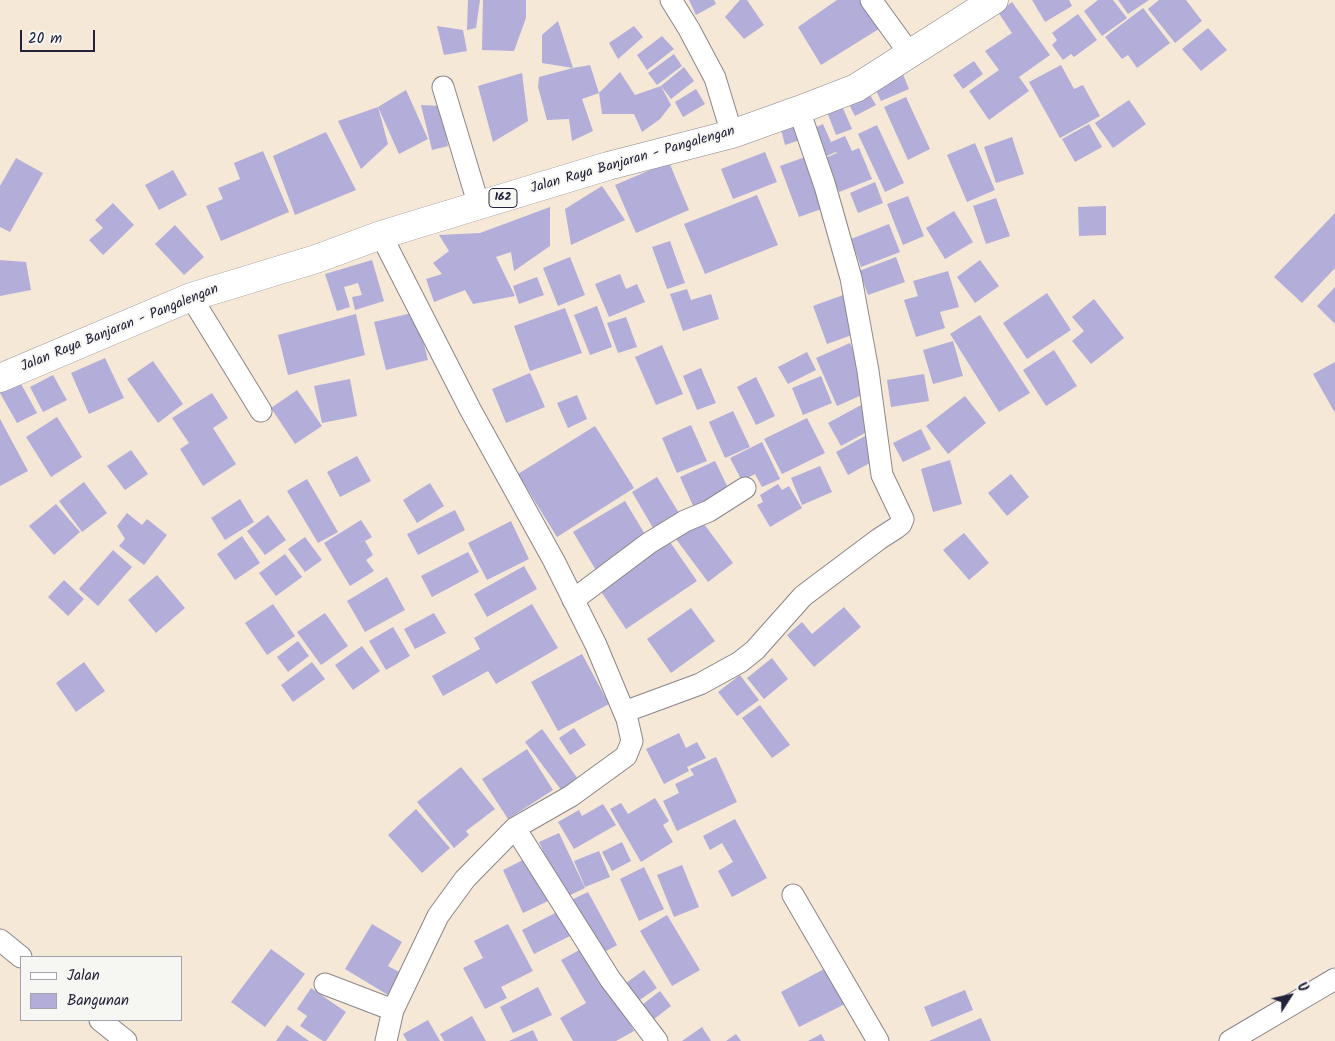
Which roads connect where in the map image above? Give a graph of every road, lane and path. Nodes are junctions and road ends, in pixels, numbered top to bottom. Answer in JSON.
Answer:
{"nodes":[{"id":1,"x":671,"y":0,"type":"edge"},
{"id":2,"x":871,"y":0,"type":"edge"},
{"id":3,"x":994,"y":0,"type":"edge"},
{"id":4,"x":910,"y":54,"type":"junction"},
{"id":5,"x":443,"y":87,"type":"dead end"},
{"id":6,"x":799,"y":110,"type":"junction"},
{"id":7,"x":732,"y":134,"type":"junction"},
{"id":8,"x":479,"y":206,"type":"junction"},
{"id":9,"x":381,"y":235,"type":"junction"},
{"id":10,"x":191,"y":297,"type":"junction"},
{"id":11,"x":0,"y":378,"type":"edge"},
{"id":12,"x":260,"y":411,"type":"dead end"},
{"id":13,"x":745,"y":488,"type":"dead end"},
{"id":14,"x":573,"y":600,"type":"junction"},
{"id":15,"x":624,"y":712,"type":"junction"},
{"id":16,"x":515,"y":828,"type":"junction"},
{"id":17,"x":793,"y":895,"type":"dead end"},
{"id":18,"x":0,"y":940,"type":"edge"},
{"id":19,"x":20,"y":956,"type":"edge"},
{"id":20,"x":1335,"y":979,"type":"edge"},
{"id":21,"x":325,"y":984,"type":"dead end"},
{"id":22,"x":393,"y":1010,"type":"junction"},
{"id":23,"x":101,"y":1021,"type":"edge"},
{"id":24,"x":651,"y":1039,"type":"edge"},
{"id":25,"x":126,"y":1041,"type":"edge"},
{"id":26,"x":386,"y":1041,"type":"edge"},
{"id":27,"x":878,"y":1041,"type":"edge"},
{"id":28,"x":1230,"y":1041,"type":"edge"}],
"edges":[{"from":1,"to":7,"type":"street"},
{"from":2,"to":4,"type":"street"},
{"from":3,"to":4,"type":"main road","name":"Jalan Raya Banjaran - Pangalengan","number":"162"},
{"from":4,"to":6,"type":"main road","name":"Jalan Raya Banjaran - Pangalengan","number":"162"},
{"from":5,"to":8,"type":"street"},
{"from":6,"to":7,"type":"main road","name":"Jalan Raya Banjaran - Pangalengan","number":"162"},
{"from":6,"to":15,"type":"street"},
{"from":7,"to":8,"type":"main road","name":"Jalan Raya Banjaran - Pangalengan","number":"162"},
{"from":8,"to":9,"type":"main road","name":"Jalan Raya Banjaran - Pangalengan","number":"162"},
{"from":9,"to":10,"type":"main road","name":"Jalan Raya Banjaran - Pangalengan","number":"162"},
{"from":9,"to":14,"type":"street"},
{"from":10,"to":11,"type":"main road","name":"Jalan Raya Banjaran - Pangalengan","number":"162"},
{"from":10,"to":12,"type":"street"},
{"from":13,"to":14,"type":"street"},
{"from":14,"to":15,"type":"street"},
{"from":15,"to":16,"type":"street"},
{"from":16,"to":22,"type":"street"},
{"from":16,"to":24,"type":"street"},
{"from":17,"to":27,"type":"street"},
{"from":18,"to":19,"type":"street"},
{"from":20,"to":28,"type":"street"},
{"from":21,"to":22,"type":"street"},
{"from":22,"to":26,"type":"street"},
{"from":23,"to":25,"type":"street"}]}
